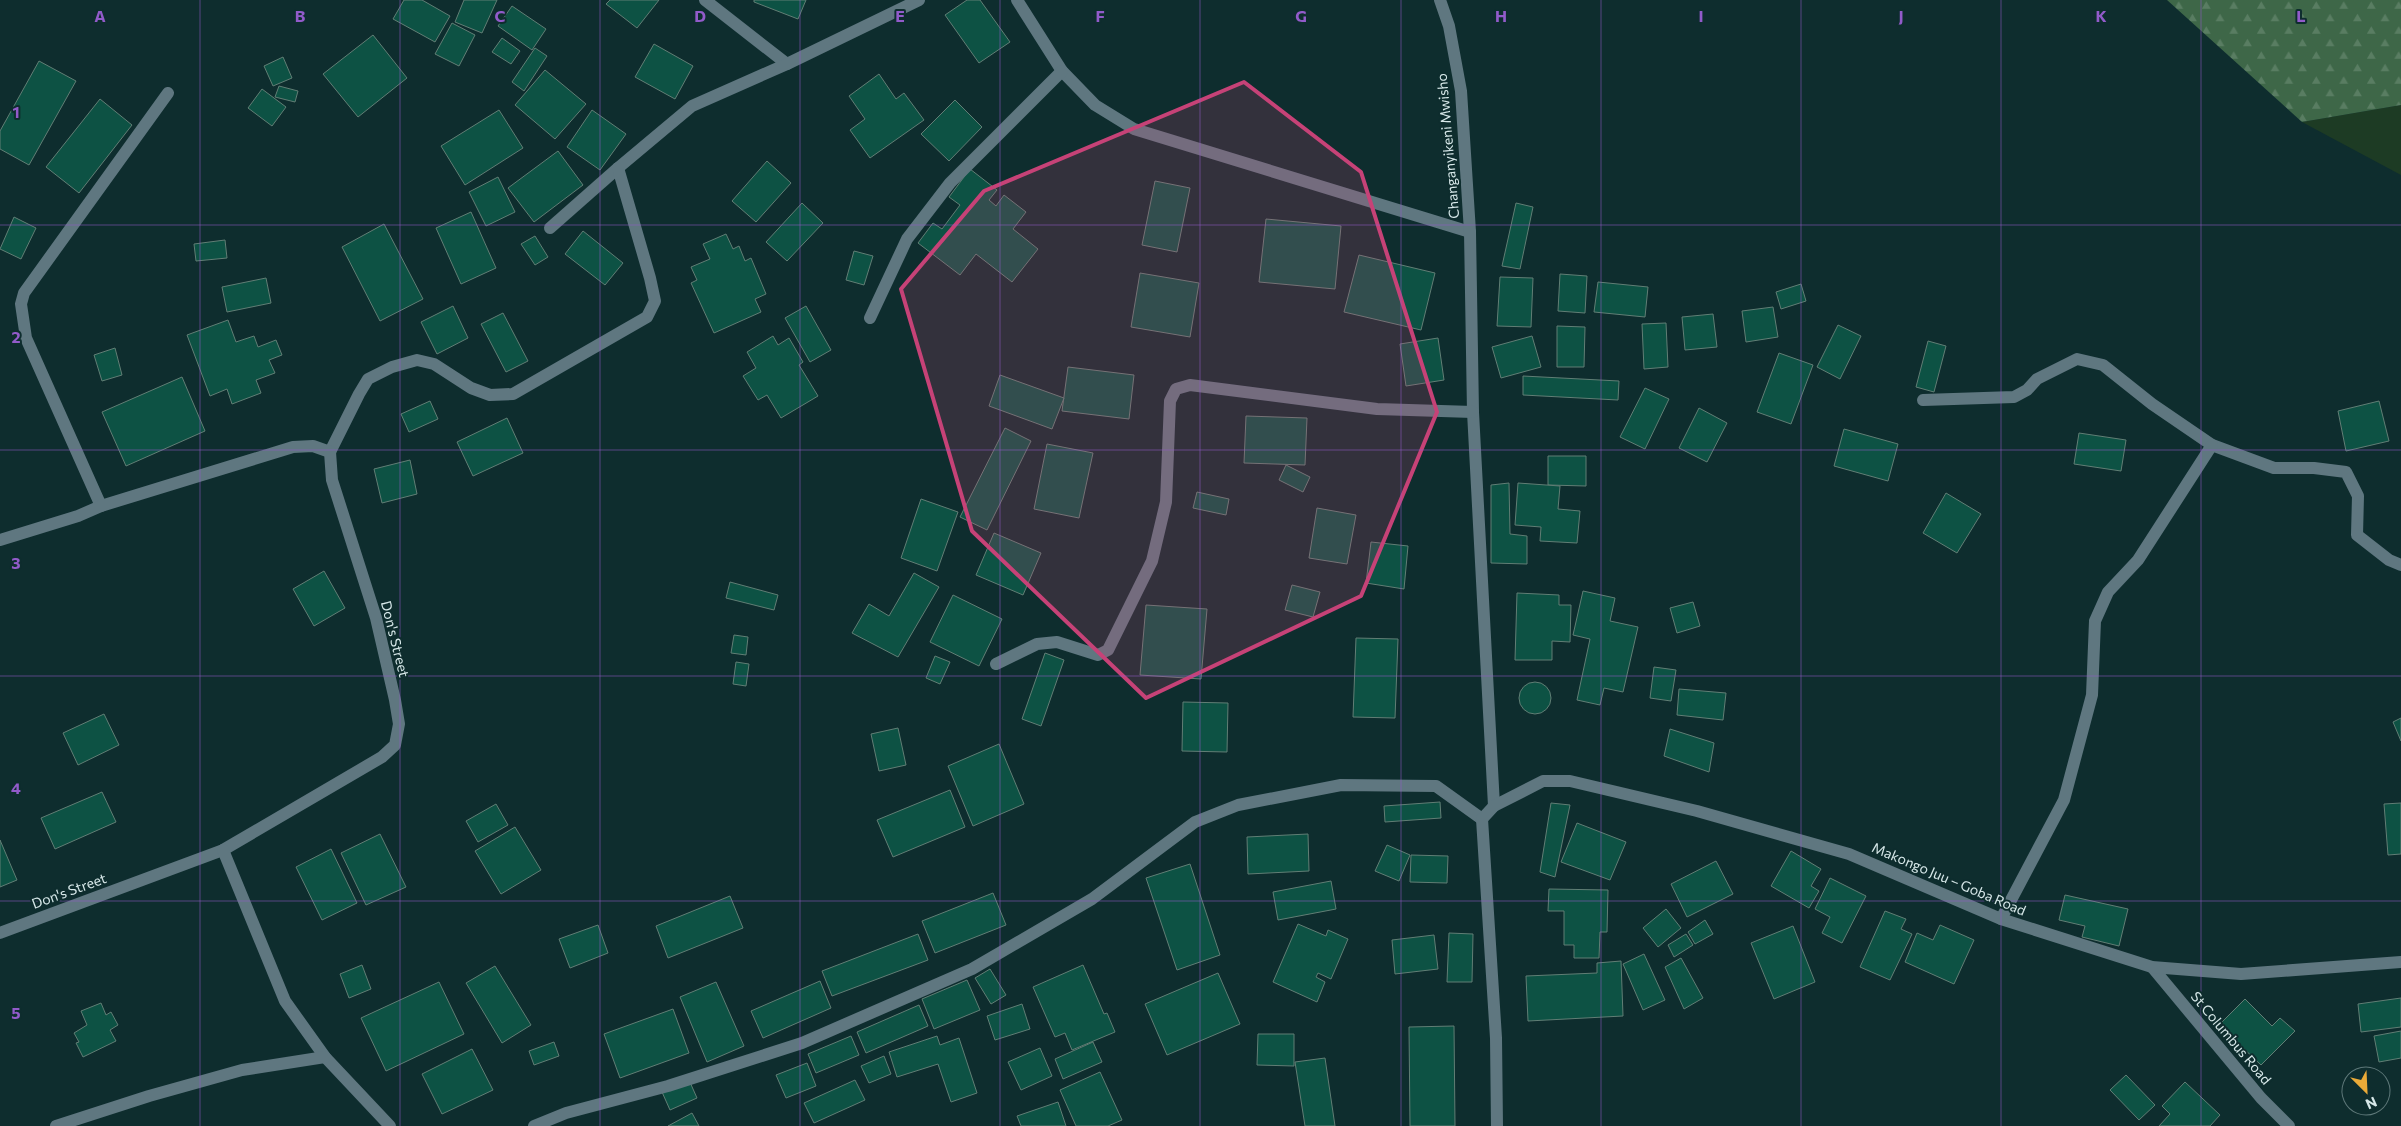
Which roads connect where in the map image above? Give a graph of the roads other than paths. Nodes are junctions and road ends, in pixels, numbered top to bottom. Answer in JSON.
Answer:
{"nodes":[{"id":1,"x":704,"y":0,"type":"edge"},
{"id":2,"x":919,"y":0,"type":"edge"},
{"id":3,"x":1017,"y":0,"type":"edge"},
{"id":4,"x":1440,"y":0,"type":"edge"},
{"id":5,"x":787,"y":64,"type":"junction"},
{"id":6,"x":1062,"y":70,"type":"junction"},
{"id":7,"x":168,"y":93,"type":"dead end"},
{"id":8,"x":618,"y":168,"type":"junction"},
{"id":9,"x":550,"y":228,"type":"dead end"},
{"id":10,"x":1470,"y":232,"type":"junction"},
{"id":11,"x":870,"y":318,"type":"dead end"},
{"id":12,"x":1923,"y":400,"type":"dead end"},
{"id":13,"x":1472,"y":412,"type":"junction"},
{"id":14,"x":2212,"y":445,"type":"junction"},
{"id":15,"x":330,"y":452,"type":"junction"},
{"id":16,"x":101,"y":506,"type":"junction"},
{"id":17,"x":0,"y":540,"type":"edge"},
{"id":18,"x":2401,"y":565,"type":"edge"},
{"id":19,"x":996,"y":664,"type":"dead end"},
{"id":20,"x":1494,"y":806,"type":"junction"},
{"id":21,"x":1482,"y":819,"type":"junction"},
{"id":22,"x":223,"y":850,"type":"junction"},
{"id":23,"x":2000,"y":919,"type":"junction"},
{"id":24,"x":0,"y":933,"type":"edge"},
{"id":25,"x":2401,"y":962,"type":"edge"},
{"id":26,"x":2152,"y":967,"type":"junction"},
{"id":27,"x":325,"y":1057,"type":"junction"},
{"id":28,"x":56,"y":1126,"type":"edge"},
{"id":29,"x":390,"y":1126,"type":"edge"},
{"id":30,"x":534,"y":1126,"type":"edge"},
{"id":31,"x":1497,"y":1126,"type":"edge"},
{"id":32,"x":2289,"y":1126,"type":"edge"}],
"edges":[{"from":1,"to":5,"type":"street"},
{"from":2,"to":5,"type":"street"},
{"from":3,"to":6,"type":"street"},
{"from":4,"to":10,"type":"street","name":"Changanyikeni Mwisho"},
{"from":5,"to":8,"type":"street"},
{"from":6,"to":10,"type":"street"},
{"from":6,"to":11,"type":"street"},
{"from":7,"to":16,"type":"street"},
{"from":8,"to":9,"type":"street"},
{"from":8,"to":15,"type":"street"},
{"from":10,"to":13,"type":"street","name":"Changanyikeni Mwisho"},
{"from":12,"to":14,"type":"street"},
{"from":13,"to":19,"type":"street"},
{"from":13,"to":20,"type":"street","name":"Changanyikeni Mwisho"},
{"from":14,"to":18,"type":"street"},
{"from":14,"to":23,"type":"street"},
{"from":15,"to":16,"type":"street"},
{"from":15,"to":22,"type":"street","name":"Don's Street"},
{"from":16,"to":17,"type":"street"},
{"from":20,"to":21,"type":"street"},
{"from":20,"to":23,"type":"street","name":"Makongo Juu – Goba Road"},
{"from":21,"to":30,"type":"street"},
{"from":21,"to":31,"type":"street"},
{"from":22,"to":24,"type":"street","name":"Don's Street"},
{"from":22,"to":27,"type":"street"},
{"from":23,"to":26,"type":"street","name":"Makongo Juu – Goba Road"},
{"from":25,"to":26,"type":"street","name":"Makongo Juu – Goba Road"},
{"from":26,"to":32,"type":"street","name":"St Columbus Road"},
{"from":27,"to":28,"type":"street"},
{"from":27,"to":29,"type":"street"}]}
